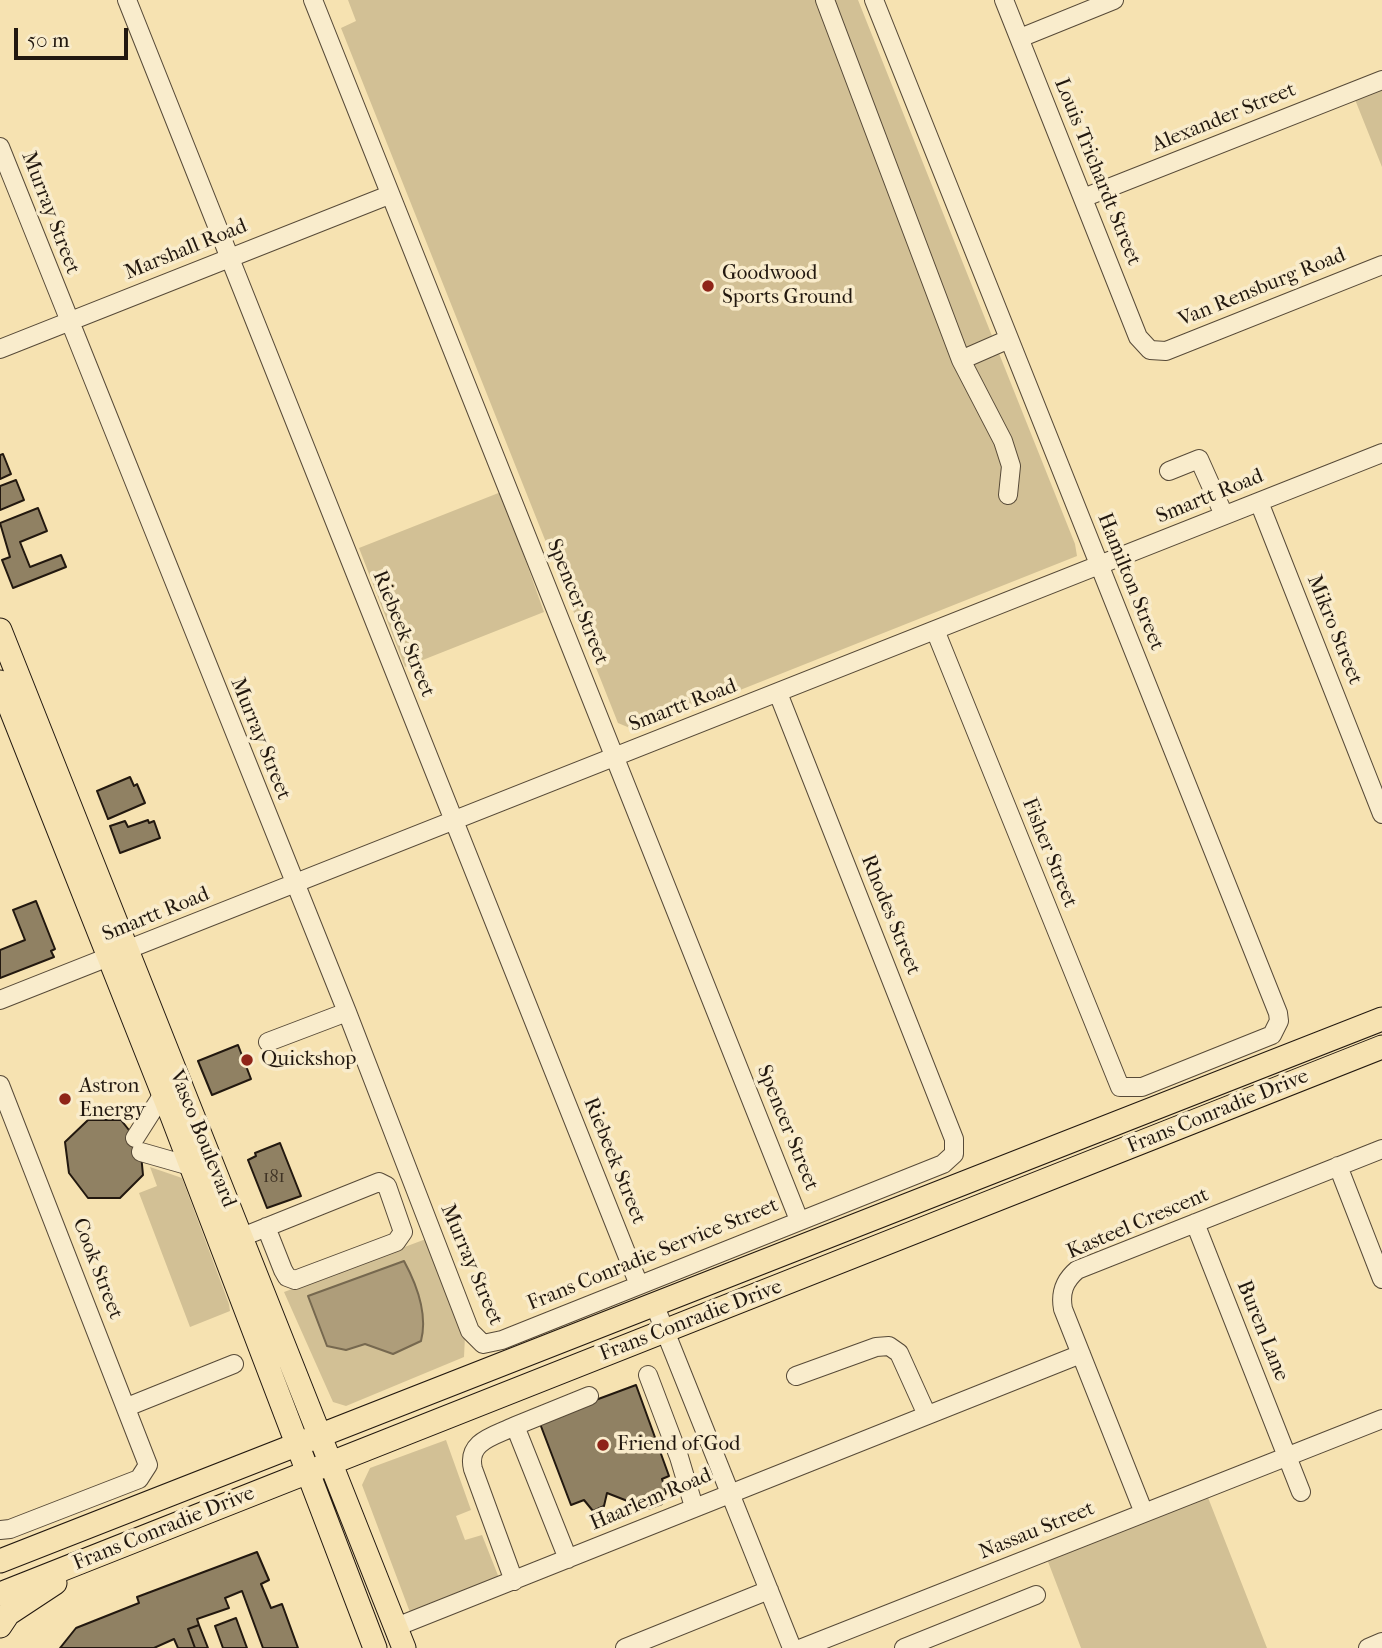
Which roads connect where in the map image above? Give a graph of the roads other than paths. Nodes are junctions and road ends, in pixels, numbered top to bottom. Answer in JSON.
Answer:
{"nodes":[{"id":1,"x":127,"y":0,"type":"edge"},
{"id":2,"x":313,"y":0,"type":"edge"},
{"id":3,"x":825,"y":0,"type":"edge"},
{"id":4,"x":874,"y":0,"type":"edge"},
{"id":5,"x":1004,"y":0,"type":"edge"},
{"id":6,"x":1114,"y":0,"type":"edge"},
{"id":7,"x":1020,"y":37,"type":"junction"},
{"id":8,"x":1382,"y":80,"type":"edge"},
{"id":9,"x":0,"y":147,"type":"edge"},
{"id":10,"x":389,"y":195,"type":"junction"},
{"id":11,"x":1083,"y":198,"type":"junction"},
{"id":12,"x":227,"y":258,"type":"junction"},
{"id":13,"x":1382,"y":265,"type":"edge"},
{"id":14,"x":69,"y":322,"type":"junction"},
{"id":15,"x":1009,"y":339,"type":"junction"},
{"id":16,"x":0,"y":349,"type":"edge"},
{"id":17,"x":1158,"y":353,"type":"joint"},
{"id":18,"x":961,"y":360,"type":"junction"},
{"id":19,"x":1382,"y":453,"type":"edge"},
{"id":20,"x":1169,"y":471,"type":"dead end"},
{"id":21,"x":1008,"y":495,"type":"dead end"},
{"id":22,"x":1259,"y":502,"type":"junction"},
{"id":23,"x":1224,"y":516,"type":"junction"},
{"id":24,"x":1099,"y":565,"type":"junction"},
{"id":25,"x":0,"y":630,"type":"edge"},
{"id":26,"x":935,"y":630,"type":"junction"},
{"id":27,"x":0,"y":682,"type":"edge"},
{"id":28,"x":778,"y":693,"type":"junction"},
{"id":29,"x":615,"y":757,"type":"junction"},
{"id":30,"x":1382,"y":814,"type":"edge"},
{"id":31,"x":454,"y":821,"type":"junction"},
{"id":32,"x":293,"y":884,"type":"junction"},
{"id":33,"x":118,"y":955,"type":"junction"},
{"id":34,"x":0,"y":1000,"type":"edge"},
{"id":35,"x":346,"y":1012,"type":"junction"},
{"id":36,"x":1382,"y":1019,"type":"edge"},
{"id":37,"x":268,"y":1042,"type":"dead end"},
{"id":38,"x":1382,"y":1047,"type":"edge"},
{"id":39,"x":0,"y":1085,"type":"edge"},
{"id":40,"x":1126,"y":1089,"type":"joint"},
{"id":41,"x":163,"y":1094,"type":"junction"},
{"id":42,"x":1382,"y":1149,"type":"edge"},
{"id":43,"x":954,"y":1154,"type":"joint"},
{"id":44,"x":190,"y":1166,"type":"junction"},
{"id":45,"x":1338,"y":1167,"type":"junction"},
{"id":46,"x":799,"y":1220,"type":"junction"},
{"id":47,"x":1195,"y":1223,"type":"junction"},
{"id":48,"x":266,"y":1227,"type":"junction"},
{"id":49,"x":242,"y":1237,"type":"junction"},
{"id":50,"x":1382,"y":1279,"type":"edge"},
{"id":51,"x":639,"y":1285,"type":"junction"},
{"id":52,"x":655,"y":1306,"type":"junction"},
{"id":53,"x":666,"y":1331,"type":"junction"},
{"id":54,"x":483,"y":1344,"type":"joint"},
{"id":55,"x":1081,"y":1354,"type":"junction"},
{"id":56,"x":234,"y":1364,"type":"dead end"},
{"id":57,"x":648,"y":1375,"type":"dead end"},
{"id":58,"x":796,"y":1376,"type":"dead end"},
{"id":59,"x":589,"y":1396,"type":"dead end"},
{"id":60,"x":127,"y":1407,"type":"junction"},
{"id":61,"x":927,"y":1415,"type":"junction"},
{"id":62,"x":1382,"y":1419,"type":"edge"},
{"id":63,"x":516,"y":1426,"type":"junction"},
{"id":64,"x":321,"y":1436,"type":"junction"},
{"id":65,"x":296,"y":1445,"type":"junction"},
{"id":66,"x":1288,"y":1456,"type":"junction"},
{"id":67,"x":331,"y":1463,"type":"junction"},
{"id":68,"x":307,"y":1472,"type":"junction"},
{"id":69,"x":729,"y":1492,"type":"junction"},
{"id":70,"x":1301,"y":1492,"type":"dead end"},
{"id":71,"x":694,"y":1507,"type":"junction"},
{"id":72,"x":1144,"y":1513,"type":"junction"},
{"id":73,"x":0,"y":1530,"type":"edge"},
{"id":74,"x":99,"y":1555,"type":"junction"},
{"id":75,"x":568,"y":1559,"type":"junction"},
{"id":76,"x":0,"y":1561,"type":"edge"},
{"id":77,"x":514,"y":1581,"type":"junction"},
{"id":78,"x":769,"y":1590,"type":"junction"},
{"id":79,"x":0,"y":1594,"type":"edge"},
{"id":80,"x":1035,"y":1595,"type":"dead end"},
{"id":81,"x":0,"y":1626,"type":"edge"},
{"id":82,"x":400,"y":1637,"type":"edge"},
{"id":83,"x":1382,"y":1642,"type":"edge"},
{"id":84,"x":375,"y":1648,"type":"edge"},
{"id":85,"x":625,"y":1648,"type":"edge"},
{"id":86,"x":792,"y":1648,"type":"edge"},
{"id":87,"x":802,"y":1648,"type":"edge"},
{"id":88,"x":904,"y":1648,"type":"edge"},
{"id":89,"x":1368,"y":1648,"type":"edge"}],
"edges":[{"from":1,"to":12,"type":"street","name":"Riebeek Street"},
{"from":2,"to":10,"type":"street","name":"Spencer Street"},
{"from":3,"to":18,"type":"street"},
{"from":4,"to":15,"type":"street","name":"Hamilton Street"},
{"from":5,"to":7,"type":"street","name":"Louis Trichardt Street"},
{"from":6,"to":7,"type":"street"},
{"from":7,"to":11,"type":"street","name":"Louis Trichardt Street"},
{"from":8,"to":11,"type":"street","name":"Alexander Street"},
{"from":9,"to":14,"type":"street","name":"Murray Street"},
{"from":10,"to":12,"type":"street","name":"Marshall Road"},
{"from":10,"to":29,"type":"street","name":"Spencer Street"},
{"from":11,"to":17,"type":"street","name":"Louis Trichardt Street"},
{"from":12,"to":14,"type":"street","name":"Marshall Road"},
{"from":12,"to":31,"type":"street","name":"Riebeek Street"},
{"from":13,"to":17,"type":"street","name":"Van Rensburg Road"},
{"from":14,"to":16,"type":"street","name":"Marshall Road"},
{"from":14,"to":32,"type":"street","name":"Murray Street"},
{"from":15,"to":18,"type":"street"},
{"from":15,"to":24,"type":"street","name":"Hamilton Street"},
{"from":18,"to":21,"type":"street"},
{"from":19,"to":22,"type":"street","name":"Smartt Road"},
{"from":20,"to":23,"type":"street"},
{"from":22,"to":23,"type":"street","name":"Smartt Road"},
{"from":22,"to":30,"type":"street","name":"Mikro Street"},
{"from":23,"to":24,"type":"street","name":"Smartt Road"},
{"from":24,"to":26,"type":"street","name":"Smartt Road"},
{"from":24,"to":40,"type":"street","name":"Hamilton Street"},
{"from":25,"to":33,"type":"main road","name":"Vasco Boulevard"},
{"from":26,"to":28,"type":"street","name":"Smartt Road"},
{"from":26,"to":40,"type":"street","name":"Fisher Street"},
{"from":27,"to":33,"type":"main road","name":"Vasco Boulevard"},
{"from":28,"to":29,"type":"street","name":"Smartt Road"},
{"from":28,"to":43,"type":"street","name":"Rhodes Street"},
{"from":29,"to":31,"type":"street","name":"Smartt Road"},
{"from":29,"to":46,"type":"street","name":"Spencer Street"},
{"from":31,"to":32,"type":"street","name":"Smartt Road"},
{"from":31,"to":51,"type":"street","name":"Riebeek Street"},
{"from":32,"to":33,"type":"street","name":"Smartt Road"},
{"from":32,"to":35,"type":"street","name":"Murray Street"},
{"from":33,"to":34,"type":"street","name":"Smartt Road"},
{"from":33,"to":41,"type":"main road","name":"Vasco Boulevard"},
{"from":33,"to":49,"type":"main road","name":"Vasco Boulevard"},
{"from":35,"to":37,"type":"street"},
{"from":35,"to":54,"type":"street","name":"Murray Street"},
{"from":36,"to":52,"type":"main road","name":"Frans Conradie Drive"},
{"from":38,"to":53,"type":"main road","name":"Frans Conradie Drive"},
{"from":39,"to":60,"type":"street","name":"Cook Street"},
{"from":41,"to":44,"type":"main road","name":"Vasco Boulevard"},
{"from":41,"to":44,"type":"street"},
{"from":42,"to":45,"type":"street","name":"Kasteel Crescent"},
{"from":43,"to":46,"type":"street","name":"Frans Conradie Service Street"},
{"from":44,"to":65,"type":"main road","name":"Vasco Boulevard"},
{"from":45,"to":47,"type":"street","name":"Kasteel Crescent"},
{"from":45,"to":50,"type":"street"},
{"from":46,"to":51,"type":"street","name":"Frans Conradie Service Street"},
{"from":47,"to":55,"type":"street","name":"Kasteel Crescent"},
{"from":47,"to":66,"type":"street","name":"Buren Lane"},
{"from":48,"to":48,"type":"street"},
{"from":48,"to":49,"type":"street"},
{"from":49,"to":64,"type":"main road","name":"Vasco Boulevard"},
{"from":51,"to":54,"type":"street","name":"Frans Conradie Service Street"},
{"from":52,"to":53,"type":"street"},
{"from":52,"to":64,"type":"main road","name":"Frans Conradie Drive"},
{"from":53,"to":67,"type":"main road","name":"Frans Conradie Drive"},
{"from":53,"to":69,"type":"street"},
{"from":55,"to":61,"type":"street","name":"Haarlem Road"},
{"from":55,"to":72,"type":"street","name":"Kasteel Crescent"},
{"from":56,"to":60,"type":"street"},
{"from":57,"to":71,"type":"street"},
{"from":58,"to":61,"type":"street"},
{"from":59,"to":63,"type":"street"},
{"from":60,"to":73,"type":"street","name":"Cook Street"},
{"from":61,"to":69,"type":"street","name":"Haarlem Road"},
{"from":62,"to":66,"type":"street","name":"Nassau Street"},
{"from":63,"to":75,"type":"street"},
{"from":63,"to":77,"type":"street"},
{"from":64,"to":65,"type":"main road","name":"Frans Conradie Drive"},
{"from":64,"to":67,"type":"main road","name":"Vasco Boulevard"},
{"from":65,"to":68,"type":"main road","name":"Vasco Boulevard"},
{"from":65,"to":76,"type":"main road","name":"Frans Conradie Drive"},
{"from":66,"to":70,"type":"street"},
{"from":66,"to":72,"type":"street","name":"Nassau Street"},
{"from":67,"to":68,"type":"main road","name":"Frans Conradie Drive"},
{"from":67,"to":82,"type":"main road","name":"Vasco Boulevard"},
{"from":68,"to":74,"type":"main road","name":"Frans Conradie Drive"},
{"from":68,"to":84,"type":"main road","name":"Vasco Boulevard"},
{"from":69,"to":71,"type":"street","name":"Haarlem Road"},
{"from":69,"to":78,"type":"street"},
{"from":71,"to":75,"type":"street","name":"Haarlem Road"},
{"from":72,"to":87,"type":"street","name":"Nassau Street"},
{"from":74,"to":79,"type":"main road","name":"Frans Conradie Drive"},
{"from":74,"to":81,"type":"main road"},
{"from":75,"to":77,"type":"street","name":"Haarlem Road"},
{"from":77,"to":82,"type":"street","name":"Haarlem Road"},
{"from":78,"to":85,"type":"street"},
{"from":78,"to":86,"type":"street"},
{"from":80,"to":88,"type":"street"},
{"from":83,"to":89,"type":"street"}]}
